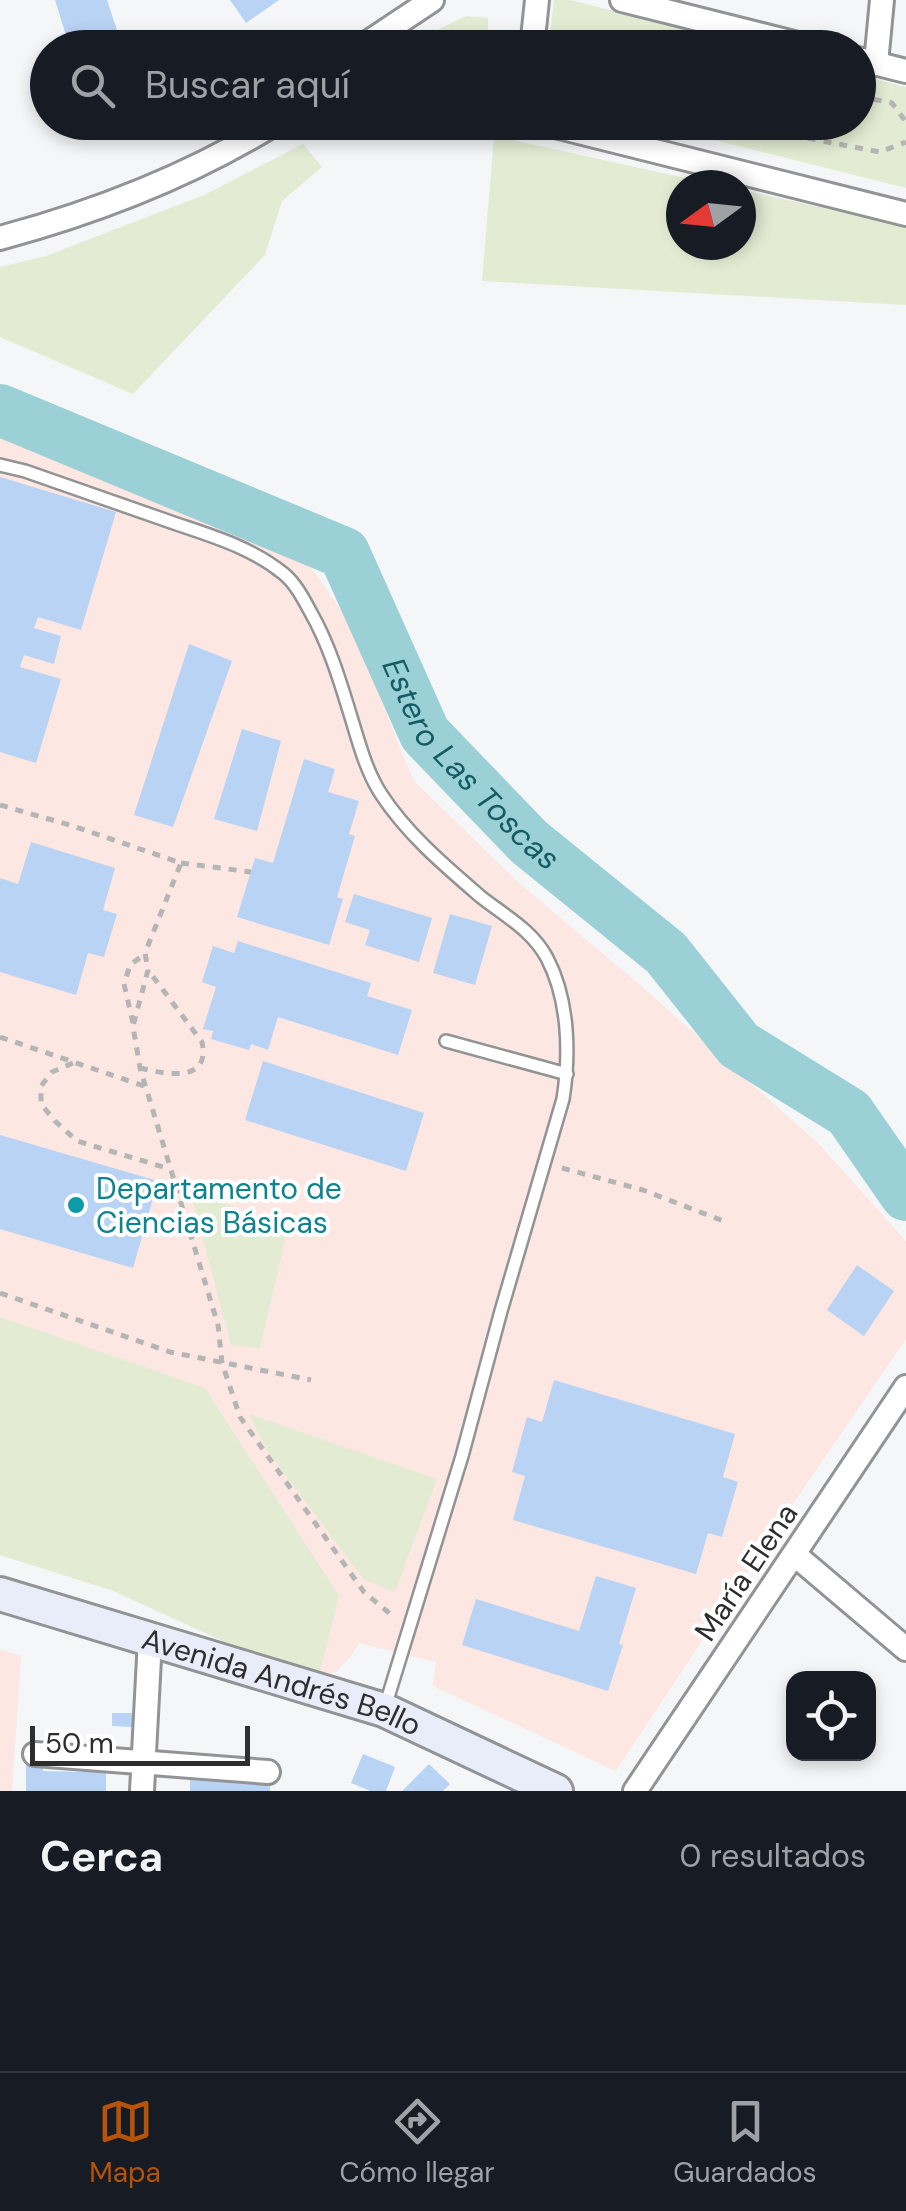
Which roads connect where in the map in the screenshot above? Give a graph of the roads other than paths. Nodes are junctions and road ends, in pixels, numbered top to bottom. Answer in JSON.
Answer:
{"nodes":[{"id":1,"x":432,"y":0,"type":"edge"},
{"id":2,"x":537,"y":0,"type":"edge"},
{"id":3,"x":622,"y":0,"type":"edge"},
{"id":4,"x":882,"y":0,"type":"edge"},
{"id":5,"x":712,"y":11,"type":"edge"},
{"id":6,"x":387,"y":30,"type":"edge"},
{"id":7,"x":534,"y":30,"type":"edge"},
{"id":8,"x":764,"y":30,"type":"edge"},
{"id":9,"x":875,"y":30,"type":"edge"},
{"id":10,"x":876,"y":63,"type":"edge"},
{"id":11,"x":906,"y":71,"type":"edge"},
{"id":12,"x":249,"y":140,"type":"edge"},
{"id":13,"x":612,"y":140,"type":"edge"},
{"id":14,"x":906,"y":214,"type":"edge"},
{"id":15,"x":0,"y":238,"type":"edge"},
{"id":16,"x":0,"y":465,"type":"edge"},
{"id":17,"x":446,"y":1041,"type":"dead end"},
{"id":18,"x":567,"y":1074,"type":"junction"},
{"id":19,"x":906,"y":1387,"type":"edge"},
{"id":20,"x":794,"y":1554,"type":"junction"},
{"id":21,"x":0,"y":1594,"type":"edge"},
{"id":22,"x":150,"y":1639,"type":"junction"},
{"id":23,"x":906,"y":1649,"type":"edge"},
{"id":24,"x":384,"y":1710,"type":"junction"},
{"id":25,"x":34,"y":1754,"type":"dead end"},
{"id":26,"x":144,"y":1762,"type":"junction"},
{"id":27,"x":268,"y":1772,"type":"dead end"},
{"id":28,"x":142,"y":1791,"type":"edge"},
{"id":29,"x":556,"y":1791,"type":"edge"},
{"id":30,"x":635,"y":1791,"type":"edge"}],
"edges":[{"from":1,"to":6,"type":"street"},
{"from":2,"to":7,"type":"street"},
{"from":3,"to":5,"type":"street"},
{"from":4,"to":9,"type":"street"},
{"from":5,"to":8,"type":"street"},
{"from":10,"to":11,"type":"street"},
{"from":12,"to":15,"type":"street"},
{"from":13,"to":14,"type":"street"},
{"from":16,"to":18,"type":"lane"},
{"from":17,"to":18,"type":"lane"},
{"from":18,"to":24,"type":"lane"},
{"from":19,"to":20,"type":"street","name":"María Elena"},
{"from":20,"to":23,"type":"street"},
{"from":20,"to":30,"type":"street","name":"María Elena"},
{"from":21,"to":22,"type":"main road","name":"Avenida Andrés Bello"},
{"from":22,"to":24,"type":"main road","name":"Avenida Andrés Bello"},
{"from":22,"to":26,"type":"street"},
{"from":24,"to":29,"type":"main road","name":"Avenida Andrés Bello"},
{"from":25,"to":26,"type":"street"},
{"from":26,"to":27,"type":"street"},
{"from":26,"to":28,"type":"street"}]}
